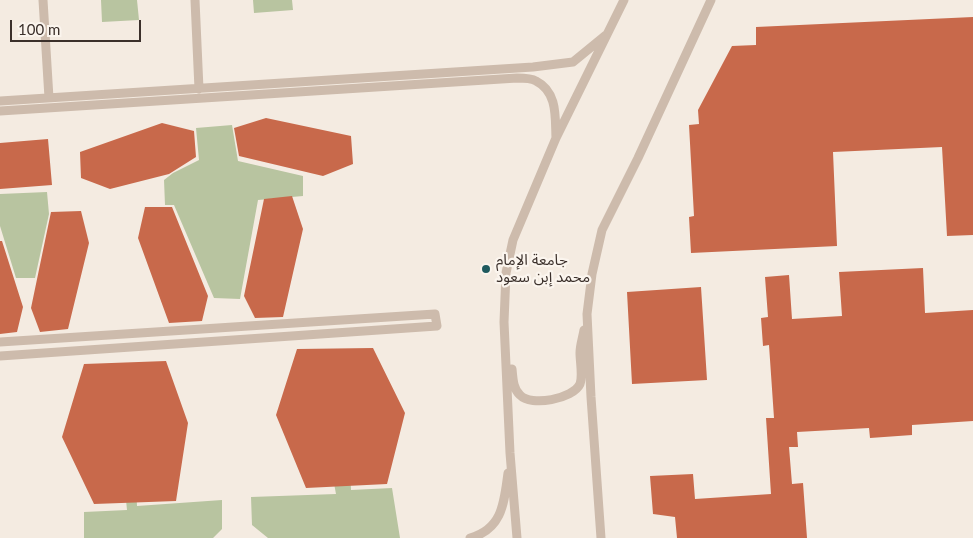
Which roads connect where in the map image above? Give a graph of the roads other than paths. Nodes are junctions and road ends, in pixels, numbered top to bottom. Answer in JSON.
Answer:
{"nodes":[{"id":1,"x":43,"y":0,"type":"edge"},
{"id":2,"x":195,"y":0,"type":"edge"},
{"id":3,"x":624,"y":0,"type":"edge"},
{"id":4,"x":711,"y":0,"type":"edge"},
{"id":5,"x":606,"y":34,"type":"junction"},
{"id":6,"x":199,"y":89,"type":"junction"},
{"id":7,"x":49,"y":98,"type":"junction"},
{"id":8,"x":0,"y":101,"type":"edge"},
{"id":9,"x":0,"y":111,"type":"edge"},
{"id":10,"x":556,"y":138,"type":"junction"},
{"id":11,"x":587,"y":314,"type":"junction"},
{"id":12,"x":504,"y":322,"type":"junction"},
{"id":13,"x":0,"y":342,"type":"edge"},
{"id":14,"x":0,"y":356,"type":"edge"},
{"id":15,"x":510,"y":452,"type":"junction"},
{"id":16,"x":470,"y":538,"type":"edge"},
{"id":17,"x":517,"y":538,"type":"edge"},
{"id":18,"x":601,"y":538,"type":"edge"}],
"edges":[{"from":1,"to":7,"type":"street"},
{"from":2,"to":6,"type":"street"},
{"from":3,"to":5,"type":"street"},
{"from":4,"to":11,"type":"street"},
{"from":5,"to":6,"type":"street"},
{"from":5,"to":10,"type":"street"},
{"from":6,"to":7,"type":"street"},
{"from":7,"to":8,"type":"street"},
{"from":9,"to":10,"type":"street"},
{"from":10,"to":12,"type":"street"},
{"from":11,"to":12,"type":"street"},
{"from":11,"to":18,"type":"street"},
{"from":12,"to":15,"type":"street"},
{"from":13,"to":14,"type":"street"},
{"from":15,"to":16,"type":"street"},
{"from":15,"to":17,"type":"street"}]}
